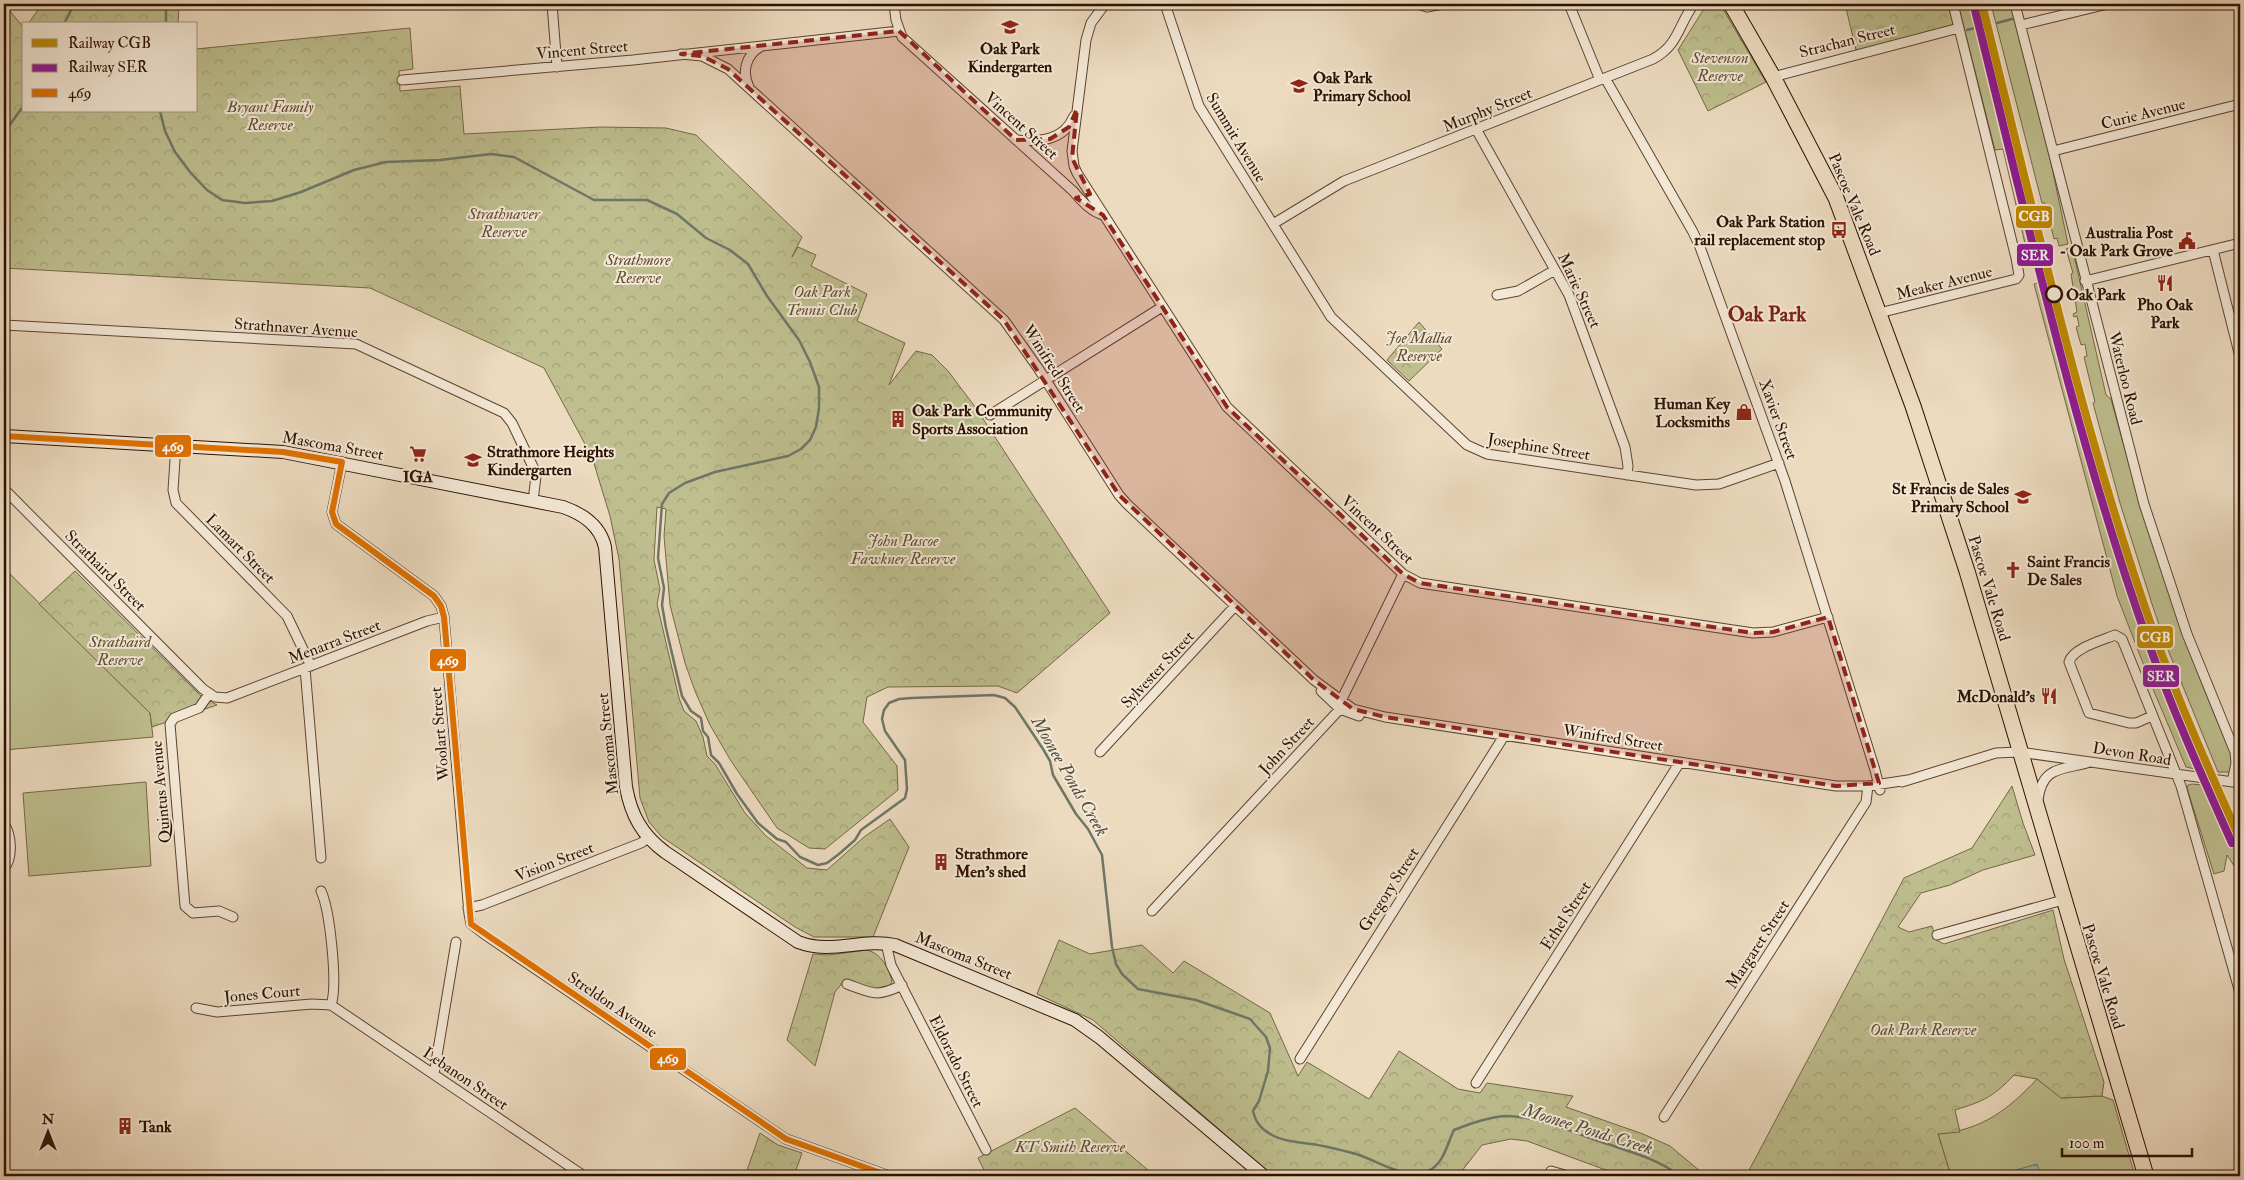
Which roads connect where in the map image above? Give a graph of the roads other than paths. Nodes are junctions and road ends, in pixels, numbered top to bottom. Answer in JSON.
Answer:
{"nodes":[{"id":1,"x":552,"y":4,"type":"edge"},
{"id":2,"x":894,"y":4,"type":"edge"},
{"id":3,"x":1105,"y":4,"type":"edge"},
{"id":4,"x":1165,"y":4,"type":"edge"},
{"id":5,"x":1419,"y":4,"type":"edge"},
{"id":6,"x":1443,"y":4,"type":"edge"},
{"id":7,"x":1570,"y":4,"type":"edge"},
{"id":8,"x":1694,"y":4,"type":"edge"},
{"id":9,"x":1732,"y":4,"type":"edge"},
{"id":10,"x":1953,"y":4,"type":"edge"},
{"id":11,"x":2015,"y":4,"type":"edge"},
{"id":12,"x":2108,"y":4,"type":"edge"},
{"id":13,"x":2021,"y":26,"type":"junction"},
{"id":14,"x":1959,"y":28,"type":"junction"},
{"id":15,"x":899,"y":31,"type":"junction"},
{"id":16,"x":764,"y":45,"type":"junction"},
{"id":17,"x":682,"y":54,"type":"junction"},
{"id":18,"x":557,"y":67,"type":"junction"},
{"id":19,"x":1773,"y":76,"type":"junction"},
{"id":20,"x":1602,"y":79,"type":"junction"},
{"id":21,"x":402,"y":80,"type":"dead end"},
{"id":22,"x":751,"y":90,"type":"junction"},
{"id":23,"x":2240,"y":104,"type":"edge"},
{"id":24,"x":1077,"y":109,"type":"junction"},
{"id":25,"x":1476,"y":129,"type":"junction"},
{"id":26,"x":1016,"y":140,"type":"junction"},
{"id":27,"x":2053,"y":151,"type":"junction"},
{"id":28,"x":1073,"y":191,"type":"junction"},
{"id":29,"x":1090,"y":194,"type":"junction"},
{"id":30,"x":1103,"y":215,"type":"junction"},
{"id":31,"x":1272,"y":224,"type":"junction"},
{"id":32,"x":2240,"y":243,"type":"edge"},
{"id":33,"x":2213,"y":250,"type":"junction"},
{"id":34,"x":1556,"y":270,"type":"junction"},
{"id":35,"x":2085,"y":281,"type":"junction"},
{"id":36,"x":1497,"y":295,"type":"dead end"},
{"id":37,"x":1161,"y":305,"type":"junction"},
{"id":38,"x":1879,"y":314,"type":"junction"},
{"id":39,"x":4,"y":325,"type":"edge"},
{"id":40,"x":2240,"y":357,"type":"edge"},
{"id":41,"x":1045,"y":380,"type":"junction"},
{"id":42,"x":990,"y":415,"type":"dead end"},
{"id":43,"x":4,"y":436,"type":"edge"},
{"id":44,"x":176,"y":446,"type":"junction"},
{"id":45,"x":342,"y":462,"type":"junction"},
{"id":46,"x":1779,"y":463,"type":"junction"},
{"id":47,"x":1627,"y":475,"type":"junction"},
{"id":48,"x":4,"y":489,"type":"edge"},
{"id":49,"x":533,"y":501,"type":"junction"},
{"id":50,"x":1403,"y":574,"type":"junction"},
{"id":51,"x":1235,"y":606,"type":"junction"},
{"id":52,"x":444,"y":617,"type":"junction"},
{"id":53,"x":1828,"y":617,"type":"junction"},
{"id":54,"x":308,"y":667,"type":"junction"},
{"id":55,"x":1314,"y":680,"type":"junction"},
{"id":56,"x":209,"y":694,"type":"junction"},
{"id":57,"x":1342,"y":699,"type":"junction"},
{"id":58,"x":1340,"y":709,"type":"junction"},
{"id":59,"x":2152,"y":716,"type":"junction"},
{"id":60,"x":1384,"y":717,"type":"junction"},
{"id":61,"x":1504,"y":736,"type":"junction"},
{"id":62,"x":1100,"y":752,"type":"dead end"},
{"id":63,"x":2019,"y":752,"type":"junction"},
{"id":64,"x":2235,"y":752,"type":"junction"},
{"id":65,"x":2240,"y":760,"type":"edge"},
{"id":66,"x":1680,"y":762,"type":"junction"},
{"id":67,"x":2090,"y":762,"type":"junction"},
{"id":68,"x":2177,"y":775,"type":"junction"},
{"id":69,"x":2236,"y":782,"type":"edge"},
{"id":70,"x":1879,"y":786,"type":"junction"},
{"id":71,"x":1868,"y":789,"type":"junction"},
{"id":72,"x":2036,"y":810,"type":"junction"},
{"id":73,"x":4,"y":824,"type":"edge"},
{"id":74,"x":648,"y":838,"type":"junction"},
{"id":75,"x":321,"y":858,"type":"dead end"},
{"id":76,"x":4,"y":868,"type":"edge"},
{"id":77,"x":321,"y":891,"type":"dead end"},
{"id":78,"x":2063,"y":900,"type":"junction"},
{"id":79,"x":468,"y":908,"type":"junction"},
{"id":80,"x":1152,"y":911,"type":"dead end"},
{"id":81,"x":233,"y":917,"type":"dead end"},
{"id":82,"x":1937,"y":935,"type":"dead end"},
{"id":83,"x":456,"y":942,"type":"dead end"},
{"id":84,"x":886,"y":943,"type":"junction"},
{"id":85,"x":847,"y":984,"type":"dead end"},
{"id":86,"x":902,"y":985,"type":"junction"},
{"id":87,"x":2240,"y":993,"type":"edge"},
{"id":88,"x":331,"y":1005,"type":"junction"},
{"id":89,"x":196,"y":1008,"type":"dead end"},
{"id":90,"x":1300,"y":1059,"type":"dead end"},
{"id":91,"x":434,"y":1074,"type":"junction"},
{"id":92,"x":1476,"y":1083,"type":"dead end"},
{"id":93,"x":1664,"y":1117,"type":"dead end"},
{"id":94,"x":986,"y":1150,"type":"dead end"},
{"id":95,"x":1551,"y":1172,"type":"dead end"},
{"id":96,"x":584,"y":1176,"type":"edge"},
{"id":97,"x":889,"y":1176,"type":"edge"},
{"id":98,"x":1264,"y":1176,"type":"edge"},
{"id":99,"x":1568,"y":1176,"type":"edge"},
{"id":100,"x":2146,"y":1176,"type":"edge"}],
"edges":[{"from":1,"to":18,"type":"street"},
{"from":2,"to":15,"type":"street"},
{"from":3,"to":24,"type":"street","name":"Vincent Street"},
{"from":4,"to":31,"type":"street","name":"Summit Avenue"},
{"from":5,"to":6,"type":"street"},
{"from":7,"to":20,"type":"street","name":"Xavier Street"},
{"from":8,"to":20,"type":"street","name":"Murphy Street"},
{"from":9,"to":19,"type":"main road","name":"Pascoe Vale Road"},
{"from":10,"to":14,"type":"street"},
{"from":11,"to":13,"type":"street","name":"Waterloo Road"},
{"from":12,"to":13,"type":"street"},
{"from":13,"to":27,"type":"street","name":"Waterloo Road"},
{"from":14,"to":19,"type":"street","name":"Strachan Street"},
{"from":14,"to":38,"type":"street","name":"Meaker Avenue"},
{"from":15,"to":16,"type":"street","name":"Vincent Street"},
{"from":15,"to":26,"type":"street","name":"Vincent Street"},
{"from":16,"to":17,"type":"street","name":"Vincent Street"},
{"from":16,"to":22,"type":"street"},
{"from":17,"to":18,"type":"street","name":"Vincent Street"},
{"from":17,"to":22,"type":"street","name":"Winifred Street"},
{"from":18,"to":21,"type":"street","name":"Vincent Street"},
{"from":19,"to":38,"type":"main road","name":"Pascoe Vale Road"},
{"from":20,"to":25,"type":"street","name":"Murphy Street"},
{"from":20,"to":46,"type":"street","name":"Xavier Street"},
{"from":22,"to":41,"type":"street","name":"Winifred Street"},
{"from":23,"to":27,"type":"street","name":"Curie Avenue"},
{"from":24,"to":26,"type":"street"},
{"from":24,"to":29,"type":"street","name":"Vincent Street"},
{"from":25,"to":31,"type":"street","name":"Murphy Street"},
{"from":25,"to":34,"type":"street","name":"Marie Street"},
{"from":26,"to":28,"type":"street","name":"Vincent Street"},
{"from":27,"to":35,"type":"street","name":"Waterloo Road"},
{"from":28,"to":29,"type":"street"},
{"from":28,"to":30,"type":"street","name":"Vincent Street"},
{"from":29,"to":30,"type":"street","name":"Vincent Street"},
{"from":30,"to":37,"type":"street","name":"Vincent Street"},
{"from":31,"to":47,"type":"street","name":"Josephine Street"},
{"from":32,"to":33,"type":"street"},
{"from":33,"to":35,"type":"street"},
{"from":33,"to":40,"type":"street"},
{"from":34,"to":36,"type":"street"},
{"from":34,"to":47,"type":"street","name":"Marie Street"},
{"from":35,"to":64,"type":"street","name":"Waterloo Road"},
{"from":37,"to":41,"type":"street"},
{"from":37,"to":50,"type":"street","name":"Vincent Street"},
{"from":38,"to":63,"type":"main road","name":"Pascoe Vale Road"},
{"from":39,"to":49,"type":"street","name":"Strathnaver Avenue"},
{"from":41,"to":42,"type":"street"},
{"from":41,"to":51,"type":"street","name":"Winifred Street"},
{"from":43,"to":44,"type":"main road","name":"Mascoma Street"},
{"from":44,"to":45,"type":"main road","name":"Mascoma Street"},
{"from":44,"to":54,"type":"street","name":"Lamart Street"},
{"from":45,"to":49,"type":"main road","name":"Mascoma Street"},
{"from":45,"to":52,"type":"street","name":"Woolart Street"},
{"from":46,"to":47,"type":"street","name":"Josephine Street"},
{"from":46,"to":53,"type":"street","name":"Xavier Street"},
{"from":48,"to":56,"type":"street","name":"Strathaird Street"},
{"from":49,"to":74,"type":"main road","name":"Mascoma Street"},
{"from":50,"to":53,"type":"street","name":"Vincent Street"},
{"from":50,"to":57,"type":"street"},
{"from":51,"to":55,"type":"street","name":"Winifred Street"},
{"from":51,"to":62,"type":"street","name":"Sylvester Street"},
{"from":52,"to":54,"type":"street","name":"Menarra Street"},
{"from":52,"to":79,"type":"street","name":"Woolart Street"},
{"from":53,"to":70,"type":"street","name":"Xavier Street"},
{"from":54,"to":56,"type":"street","name":"Menarra Street"},
{"from":54,"to":75,"type":"street","name":"Lamart Street"},
{"from":55,"to":57,"type":"street","name":"Winifred Street"},
{"from":55,"to":58,"type":"street","name":"Winifred Street"},
{"from":56,"to":81,"type":"street","name":"Quintus Avenue"},
{"from":57,"to":58,"type":"street"},
{"from":57,"to":60,"type":"street","name":"Winifred Street"},
{"from":58,"to":60,"type":"street","name":"Winifred Street"},
{"from":58,"to":80,"type":"street","name":"John Street"},
{"from":59,"to":59,"type":"street"},
{"from":59,"to":68,"type":"street"},
{"from":60,"to":61,"type":"street","name":"Winifred Street"},
{"from":61,"to":66,"type":"street","name":"Winifred Street"},
{"from":61,"to":90,"type":"street","name":"Gregory Street"},
{"from":63,"to":67,"type":"street","name":"Devon Road"},
{"from":63,"to":70,"type":"street","name":"Winifred Street"},
{"from":63,"to":72,"type":"main road","name":"Pascoe Vale Road"},
{"from":64,"to":65,"type":"street","name":"Waterloo Road"},
{"from":64,"to":69,"type":"street","name":"Waterloo Road"},
{"from":66,"to":71,"type":"street","name":"Winifred Street"},
{"from":66,"to":92,"type":"street","name":"Ethel Street"},
{"from":67,"to":68,"type":"street","name":"Devon Road"},
{"from":67,"to":72,"type":"street"},
{"from":68,"to":69,"type":"street","name":"Devon Road"},
{"from":68,"to":87,"type":"street"},
{"from":70,"to":71,"type":"street","name":"Winifred Street"},
{"from":71,"to":93,"type":"street","name":"Margaret Street"},
{"from":72,"to":78,"type":"main road","name":"Pascoe Vale Road"},
{"from":73,"to":76,"type":"street"},
{"from":74,"to":79,"type":"street","name":"Vision Street"},
{"from":74,"to":84,"type":"main road","name":"Mascoma Street"},
{"from":77,"to":88,"type":"street"},
{"from":78,"to":82,"type":"street"},
{"from":78,"to":100,"type":"main road","name":"Pascoe Vale Road"},
{"from":79,"to":97,"type":"street","name":"Streldon Avenue"},
{"from":83,"to":91,"type":"street"},
{"from":84,"to":86,"type":"street","name":"Eldorado Street"},
{"from":84,"to":98,"type":"main road","name":"Mascoma Street"},
{"from":85,"to":86,"type":"street"},
{"from":86,"to":94,"type":"street","name":"Eldorado Street"},
{"from":88,"to":89,"type":"street","name":"Jones Court"},
{"from":88,"to":91,"type":"street","name":"Lebanon Street"},
{"from":91,"to":96,"type":"street","name":"Lebanon Street"},
{"from":95,"to":99,"type":"street"}]}
